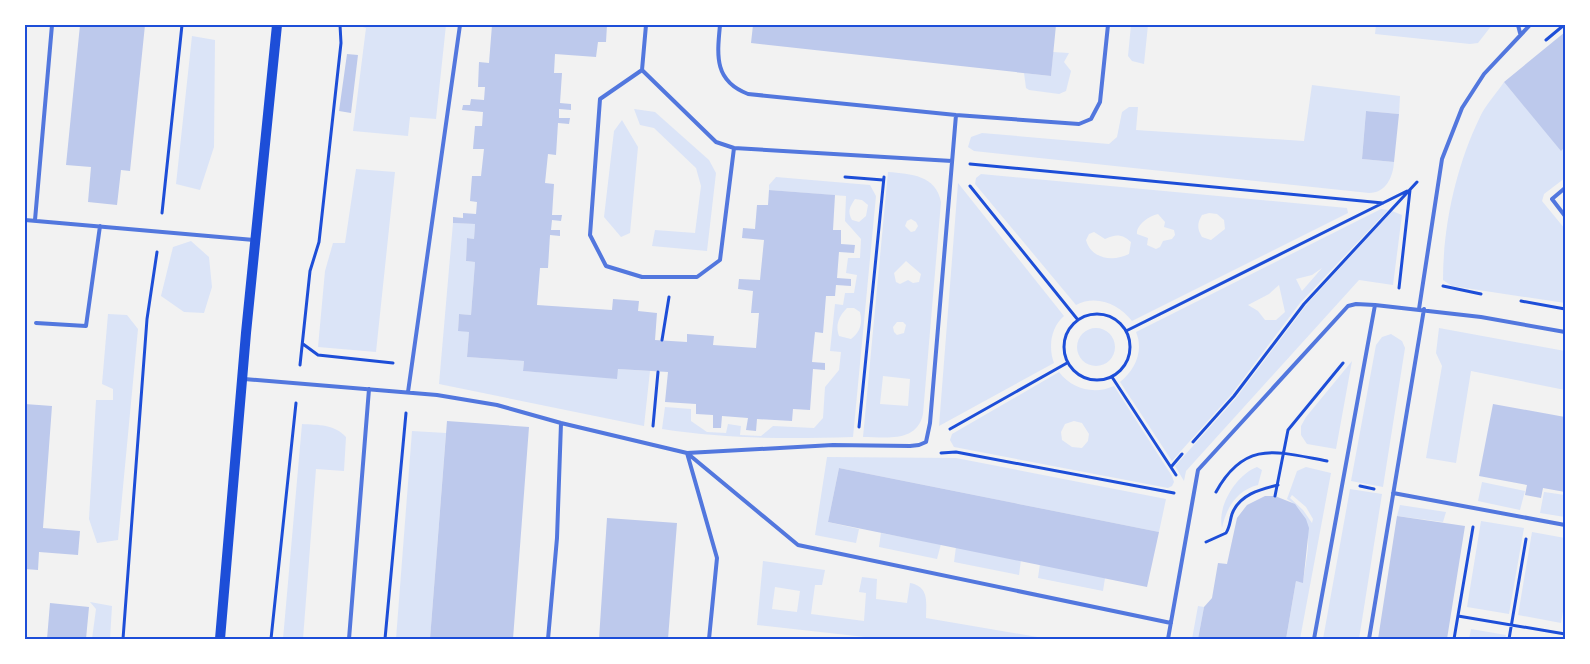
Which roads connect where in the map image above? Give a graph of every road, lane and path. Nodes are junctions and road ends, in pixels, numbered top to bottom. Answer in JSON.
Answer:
{"nodes":[{"id":1,"x":52,"y":25,"type":"edge"},
{"id":2,"x":182,"y":25,"type":"edge"},
{"id":3,"x":277,"y":25,"type":"edge"},
{"id":4,"x":340,"y":25,"type":"edge"},
{"id":5,"x":460,"y":25,"type":"edge"},
{"id":6,"x":646,"y":25,"type":"edge"},
{"id":7,"x":720,"y":25,"type":"edge"},
{"id":8,"x":1108,"y":25,"type":"edge"},
{"id":9,"x":1518,"y":25,"type":"edge"},
{"id":10,"x":1530,"y":25,"type":"edge"},
{"id":11,"x":1564,"y":25,"type":"edge"},
{"id":12,"x":1520,"y":33,"type":"junction"},
{"id":13,"x":1543,"y":42,"type":"dead end"},
{"id":14,"x":642,"y":70,"type":"junction"},
{"id":15,"x":956,"y":115,"type":"junction"},
{"id":16,"x":734,"y":148,"type":"junction"},
{"id":17,"x":885,"y":157,"type":"junction"},
{"id":18,"x":952,"y":161,"type":"junction"},
{"id":19,"x":960,"y":163,"type":"dead end"},
{"id":20,"x":965,"y":180,"type":"dead end"},
{"id":21,"x":1565,"y":188,"type":"edge"},
{"id":22,"x":1410,"y":189,"type":"junction"},
{"id":23,"x":1383,"y":203,"type":"junction"},
{"id":24,"x":1565,"y":216,"type":"edge"},
{"id":25,"x":25,"y":220,"type":"edge"},
{"id":26,"x":35,"y":220,"type":"junction"},
{"id":27,"x":100,"y":226,"type":"junction"},
{"id":28,"x":160,"y":232,"type":"junction"},
{"id":29,"x":254,"y":240,"type":"junction"},
{"id":30,"x":672,"y":278,"type":"junction"},
{"id":31,"x":1440,"y":283,"type":"dead end"},
{"id":32,"x":1488,"y":296,"type":"dead end"},
{"id":33,"x":1517,"y":301,"type":"dead end"},
{"id":34,"x":1375,"y":305,"type":"junction"},
{"id":35,"x":1396,"y":307,"type":"junction"},
{"id":36,"x":1419,"y":309,"type":"junction"},
{"id":37,"x":1424,"y":309,"type":"junction"},
{"id":38,"x":1565,"y":309,"type":"edge"},
{"id":39,"x":1078,"y":320,"type":"junction"},
{"id":40,"x":36,"y":323,"type":"dead end"},
{"id":41,"x":1126,"y":331,"type":"junction"},
{"id":42,"x":1565,"y":332,"type":"edge"},
{"id":43,"x":1370,"y":336,"type":"junction"},
{"id":44,"x":662,"y":340,"type":"dead end"},
{"id":45,"x":303,"y":344,"type":"junction"},
{"id":46,"x":1067,"y":363,"type":"junction"},
{"id":47,"x":412,"y":365,"type":"junction"},
{"id":48,"x":658,"y":372,"type":"dead end"},
{"id":49,"x":1112,"y":377,"type":"junction"},
{"id":50,"x":242,"y":379,"type":"junction"},
{"id":51,"x":298,"y":384,"type":"junction"},
{"id":52,"x":369,"y":389,"type":"junction"},
{"id":53,"x":408,"y":392,"type":"junction"},
{"id":54,"x":561,"y":423,"type":"junction"},
{"id":55,"x":943,"y":433,"type":"dead end"},
{"id":56,"x":652,"y":444,"type":"junction"},
{"id":57,"x":858,"y":446,"type":"junction"},
{"id":58,"x":942,"y":446,"type":"dead end"},
{"id":59,"x":1190,"y":446,"type":"dead end"},
{"id":60,"x":687,"y":452,"type":"junction"},
{"id":61,"x":956,"y":452,"type":"dead end"},
{"id":62,"x":941,"y":453,"type":"dead end"},
{"id":63,"x":1183,"y":453,"type":"dead end"},
{"id":64,"x":1283,"y":453,"type":"junction"},
{"id":65,"x":1345,"y":465,"type":"junction"},
{"id":66,"x":1171,"y":467,"type":"junction"},
{"id":67,"x":1180,"y":483,"type":"dead end"},
{"id":68,"x":1343,"y":483,"type":"junction"},
{"id":69,"x":1220,"y":484,"type":"junction"},
{"id":70,"x":1278,"y":486,"type":"junction"},
{"id":71,"x":1180,"y":488,"type":"dead end"},
{"id":72,"x":1195,"y":490,"type":"junction"},
{"id":73,"x":1393,"y":493,"type":"junction"},
{"id":74,"x":1275,"y":496,"type":"dead end"},
{"id":75,"x":1212,"y":499,"type":"dead end"},
{"id":76,"x":1476,"y":509,"type":"junction"},
{"id":77,"x":1529,"y":519,"type":"junction"},
{"id":78,"x":1565,"y":525,"type":"edge"},
{"id":79,"x":1203,"y":536,"type":"dead end"},
{"id":80,"x":1458,"y":616,"type":"junction"},
{"id":81,"x":1171,"y":623,"type":"junction"},
{"id":82,"x":1511,"y":625,"type":"junction"},
{"id":83,"x":1565,"y":634,"type":"edge"},
{"id":84,"x":123,"y":639,"type":"edge"},
{"id":85,"x":220,"y":639,"type":"edge"},
{"id":86,"x":271,"y":639,"type":"edge"},
{"id":87,"x":349,"y":639,"type":"edge"},
{"id":88,"x":385,"y":639,"type":"edge"},
{"id":89,"x":548,"y":639,"type":"edge"},
{"id":90,"x":709,"y":639,"type":"edge"},
{"id":91,"x":1168,"y":639,"type":"edge"},
{"id":92,"x":1314,"y":639,"type":"edge"},
{"id":93,"x":1369,"y":639,"type":"edge"},
{"id":94,"x":1454,"y":639,"type":"edge"},
{"id":95,"x":1509,"y":639,"type":"edge"}],
"edges":[{"from":1,"to":26,"type":"lane"},
{"from":2,"to":28,"type":"path"},
{"from":3,"to":29,"type":"main road"},
{"from":4,"to":45,"type":"path"},
{"from":5,"to":47,"type":"lane"},
{"from":6,"to":14,"type":"lane"},
{"from":7,"to":15,"type":"lane"},
{"from":8,"to":15,"type":"lane"},
{"from":9,"to":12,"type":"lane"},
{"from":10,"to":12,"type":"lane"},
{"from":11,"to":13,"type":"path"},
{"from":12,"to":36,"type":"lane"},
{"from":14,"to":16,"type":"lane"},
{"from":14,"to":30,"type":"lane"},
{"from":15,"to":18,"type":"lane"},
{"from":16,"to":17,"type":"lane"},
{"from":16,"to":30,"type":"lane"},
{"from":17,"to":18,"type":"lane"},
{"from":17,"to":57,"type":"path"},
{"from":18,"to":57,"type":"lane"},
{"from":19,"to":23,"type":"path"},
{"from":20,"to":39,"type":"path"},
{"from":21,"to":24,"type":"lane"},
{"from":22,"to":23,"type":"path"},
{"from":22,"to":35,"type":"path"},
{"from":22,"to":59,"type":"path"},
{"from":23,"to":41,"type":"path"},
{"from":25,"to":26,"type":"lane"},
{"from":26,"to":27,"type":"lane"},
{"from":27,"to":28,"type":"lane"},
{"from":27,"to":40,"type":"lane"},
{"from":28,"to":29,"type":"lane"},
{"from":28,"to":84,"type":"path"},
{"from":29,"to":50,"type":"main road"},
{"from":30,"to":44,"type":"path"},
{"from":31,"to":32,"type":"path"},
{"from":33,"to":38,"type":"path"},
{"from":34,"to":35,"type":"lane"},
{"from":34,"to":43,"type":"lane"},
{"from":34,"to":72,"type":"lane"},
{"from":35,"to":36,"type":"lane"},
{"from":36,"to":37,"type":"lane"},
{"from":37,"to":42,"type":"lane"},
{"from":37,"to":73,"type":"lane"},
{"from":39,"to":41,"type":"path"},
{"from":39,"to":46,"type":"path"},
{"from":41,"to":49,"type":"path"},
{"from":43,"to":64,"type":"path"},
{"from":43,"to":65,"type":"lane"},
{"from":45,"to":47,"type":"path"},
{"from":45,"to":51,"type":"path"},
{"from":46,"to":49,"type":"path"},
{"from":46,"to":55,"type":"path"},
{"from":47,"to":53,"type":"lane"},
{"from":48,"to":56,"type":"path"},
{"from":49,"to":66,"type":"path"},
{"from":50,"to":51,"type":"lane"},
{"from":50,"to":85,"type":"main road"},
{"from":51,"to":52,"type":"lane"},
{"from":51,"to":86,"type":"path"},
{"from":52,"to":53,"type":"lane"},
{"from":52,"to":87,"type":"lane"},
{"from":53,"to":54,"type":"lane"},
{"from":53,"to":88,"type":"path"},
{"from":54,"to":56,"type":"lane"},
{"from":54,"to":89,"type":"lane"},
{"from":56,"to":60,"type":"lane"},
{"from":57,"to":60,"type":"lane"},
{"from":58,"to":62,"type":"path"},
{"from":60,"to":81,"type":"lane"},
{"from":60,"to":90,"type":"lane"},
{"from":61,"to":71,"type":"path"},
{"from":63,"to":66,"type":"path"},
{"from":64,"to":65,"type":"path"},
{"from":64,"to":69,"type":"path"},
{"from":64,"to":70,"type":"path"},
{"from":65,"to":68,"type":"lane"},
{"from":66,"to":67,"type":"path"},
{"from":68,"to":73,"type":"path"},
{"from":68,"to":92,"type":"lane"},
{"from":69,"to":72,"type":"path"},
{"from":69,"to":75,"type":"path"},
{"from":70,"to":74,"type":"path"},
{"from":70,"to":79,"type":"path"},
{"from":72,"to":81,"type":"lane"},
{"from":73,"to":76,"type":"lane"},
{"from":73,"to":93,"type":"lane"},
{"from":76,"to":77,"type":"lane"},
{"from":76,"to":80,"type":"path"},
{"from":77,"to":78,"type":"lane"},
{"from":77,"to":82,"type":"path"},
{"from":80,"to":82,"type":"path"},
{"from":80,"to":94,"type":"path"},
{"from":81,"to":91,"type":"lane"},
{"from":82,"to":83,"type":"path"},
{"from":82,"to":95,"type":"path"}]}
